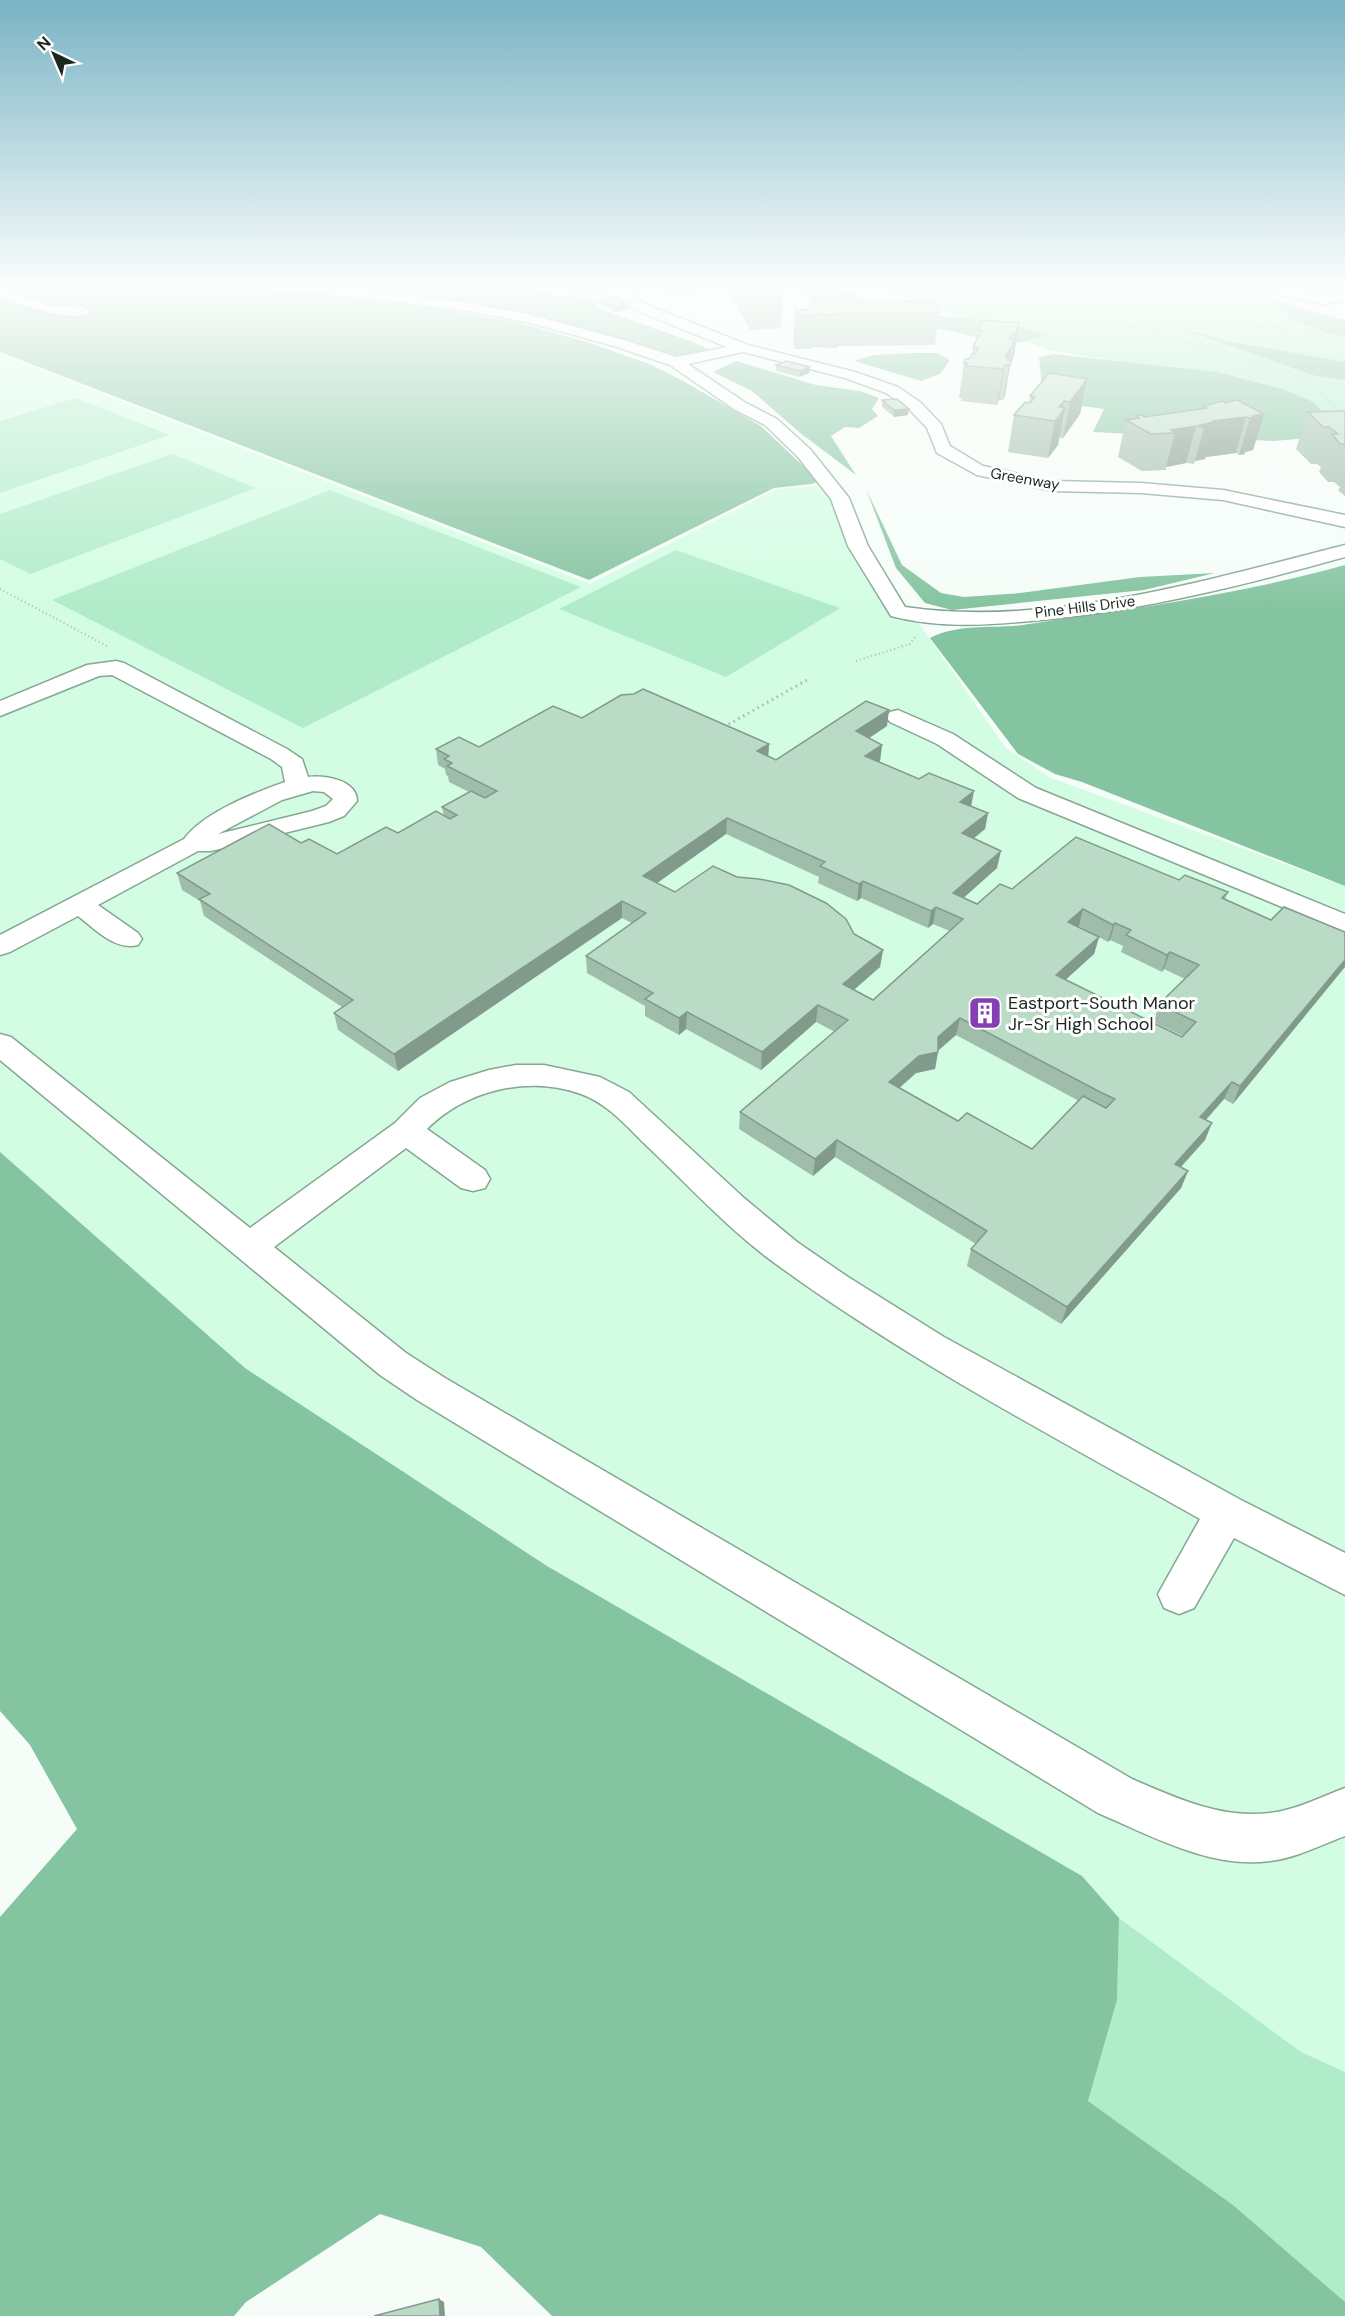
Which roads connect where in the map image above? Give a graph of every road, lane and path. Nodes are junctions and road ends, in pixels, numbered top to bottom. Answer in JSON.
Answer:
{"nodes":[{"id":1,"x":721,"y":393,"type":"edge"},
{"id":2,"x":897,"y":393,"type":"edge"},
{"id":3,"x":1320,"y":393,"type":"edge"},
{"id":4,"x":1345,"y":414,"type":"edge"},
{"id":5,"x":1345,"y":521,"type":"edge"},
{"id":6,"x":1345,"y":551,"type":"edge"},
{"id":7,"x":0,"y":589,"type":"edge"},
{"id":8,"x":919,"y":615,"type":"junction"},
{"id":9,"x":110,"y":648,"type":"dead end"},
{"id":10,"x":856,"y":661,"type":"dead end"},
{"id":11,"x":807,"y":680,"type":"dead end"},
{"id":12,"x":0,"y":710,"type":"edge"},
{"id":13,"x":898,"y":717,"type":"dead end"},
{"id":14,"x":723,"y":727,"type":"edge"},
{"id":15,"x":298,"y":785,"type":"junction"},
{"id":16,"x":193,"y":844,"type":"junction"},
{"id":17,"x":79,"y":904,"type":"junction"},
{"id":18,"x":1345,"y":924,"type":"edge"},
{"id":19,"x":128,"y":939,"type":"dead end"},
{"id":20,"x":0,"y":946,"type":"edge"},
{"id":21,"x":0,"y":1044,"type":"edge"},
{"id":22,"x":406,"y":1131,"type":"junction"},
{"id":23,"x":473,"y":1179,"type":"dead end"},
{"id":24,"x":249,"y":1247,"type":"junction"},
{"id":25,"x":1226,"y":1513,"type":"junction"},
{"id":26,"x":1345,"y":1575,"type":"edge"},
{"id":27,"x":1179,"y":1594,"type":"dead end"},
{"id":28,"x":1345,"y":1812,"type":"edge"}],
"edges":[{"from":1,"to":8,"type":"street","name":"Pine Hills Drive"},
{"from":2,"to":5,"type":"street","name":"Greenway"},
{"from":3,"to":4,"type":"path"},
{"from":6,"to":8,"type":"street","name":"Pine Hills Drive"},
{"from":7,"to":9,"type":"path"},
{"from":8,"to":10,"type":"path"},
{"from":11,"to":14,"type":"path"},
{"from":12,"to":15,"type":"street"},
{"from":13,"to":18,"type":"street"},
{"from":15,"to":16,"type":"street"},
{"from":15,"to":16,"type":"street"},
{"from":16,"to":17,"type":"street"},
{"from":17,"to":19,"type":"street"},
{"from":17,"to":20,"type":"street"},
{"from":21,"to":24,"type":"street"},
{"from":22,"to":23,"type":"street"},
{"from":22,"to":24,"type":"street"},
{"from":22,"to":25,"type":"street"},
{"from":24,"to":28,"type":"street"},
{"from":25,"to":26,"type":"street"},
{"from":25,"to":27,"type":"street"}]}
